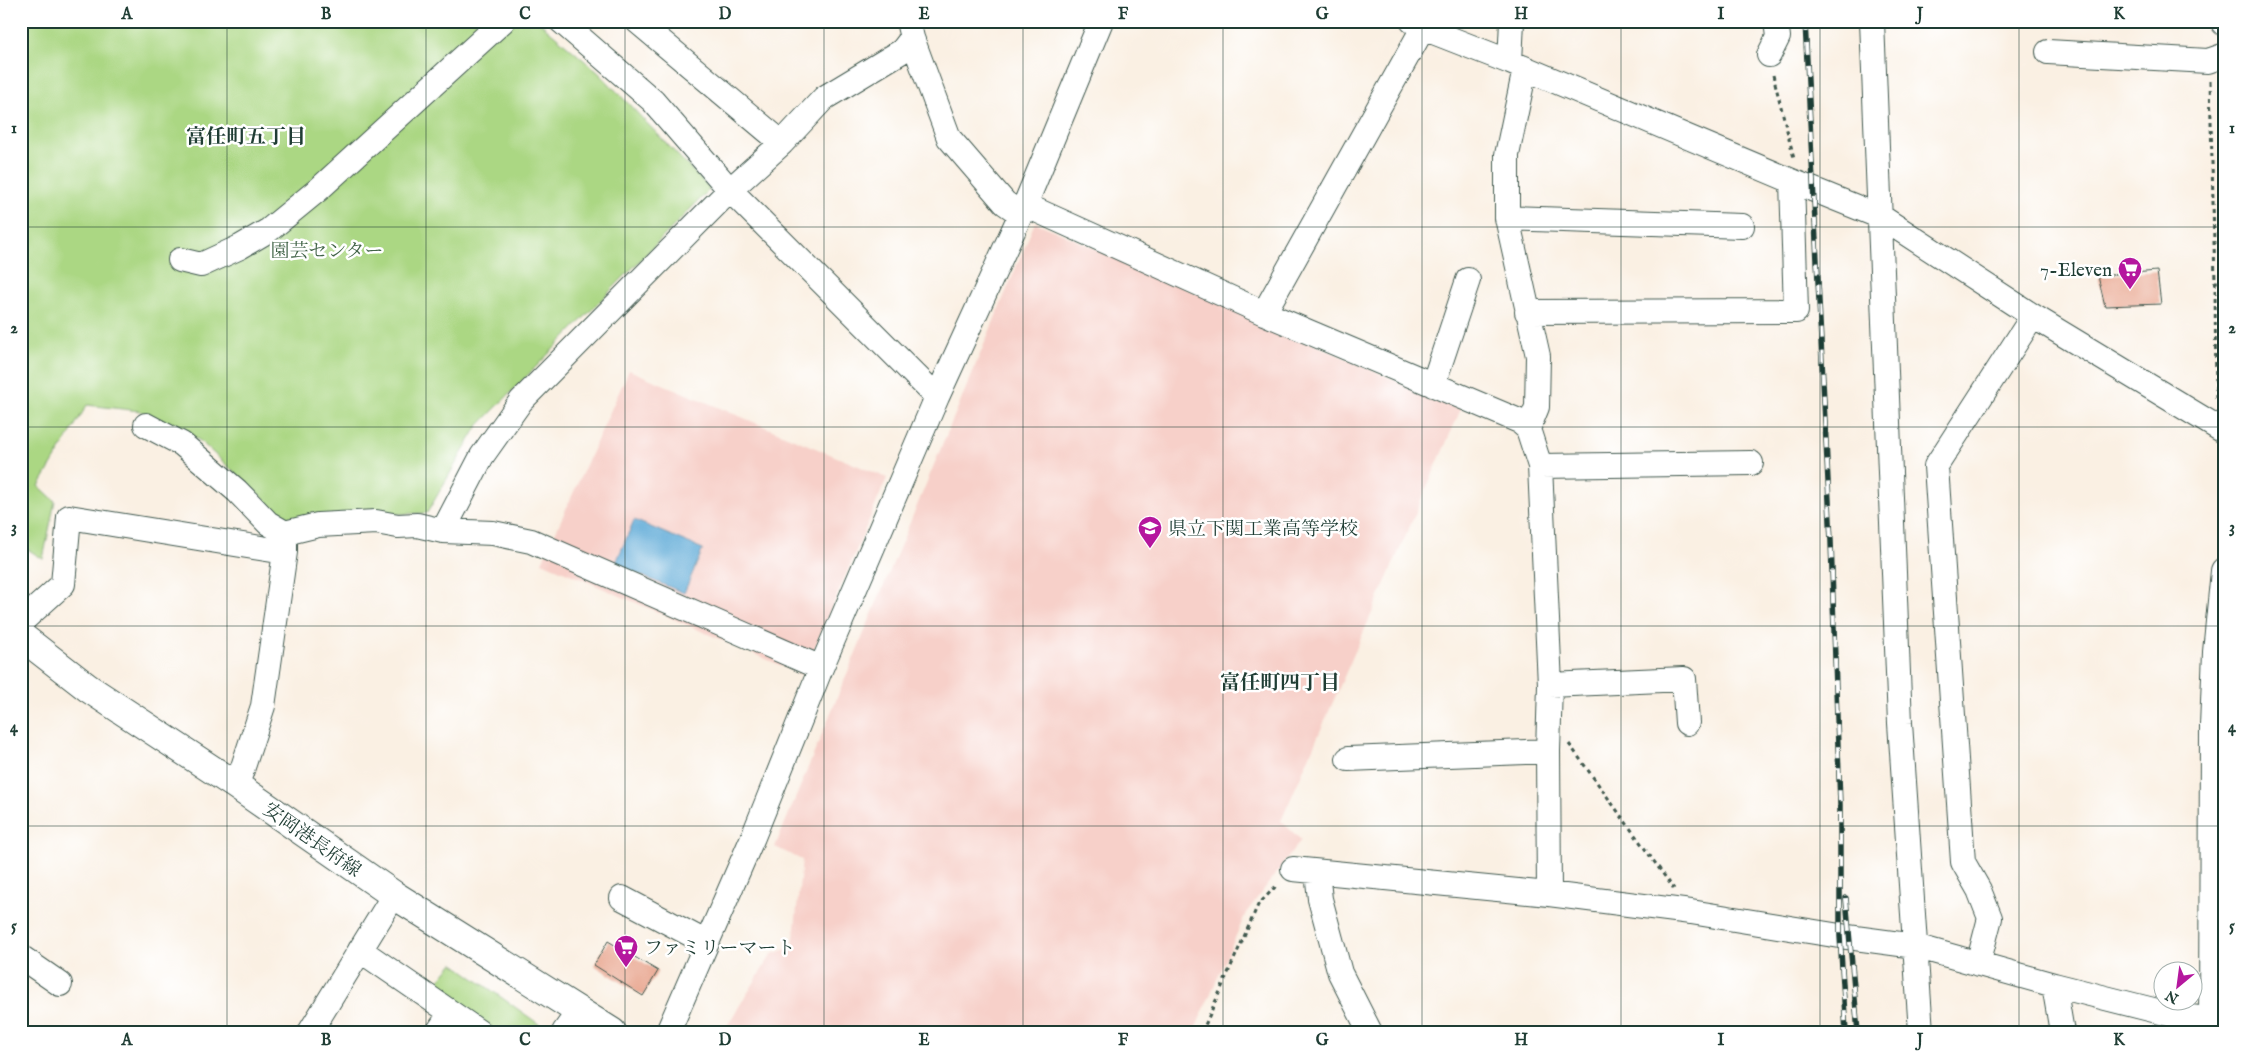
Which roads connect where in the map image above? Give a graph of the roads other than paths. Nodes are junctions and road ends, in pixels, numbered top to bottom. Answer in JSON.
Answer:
{"nodes":[{"id":1,"x":504,"y":21,"type":"edge"},
{"id":2,"x":561,"y":21,"type":"edge"},
{"id":3,"x":637,"y":21,"type":"edge"},
{"id":4,"x":1101,"y":21,"type":"edge"},
{"id":5,"x":1512,"y":21,"type":"edge"},
{"id":6,"x":1776,"y":21,"type":"edge"},
{"id":7,"x":1872,"y":21,"type":"edge"},
{"id":8,"x":1417,"y":25,"type":"edge"},
{"id":9,"x":910,"y":30,"type":"edge"},
{"id":10,"x":2048,"y":52,"type":"dead end"},
{"id":11,"x":1769,"y":55,"type":"road end"},
{"id":12,"x":2225,"y":55,"type":"edge"},
{"id":13,"x":1518,"y":66,"type":"junction"},
{"id":14,"x":782,"y":143,"type":"junction"},
{"id":15,"x":1792,"y":182,"type":"junction"},
{"id":16,"x":730,"y":190,"type":"junction"},
{"id":17,"x":1023,"y":210,"type":"junction"},
{"id":18,"x":1881,"y":217,"type":"junction"},
{"id":19,"x":1507,"y":218,"type":"junction"},
{"id":20,"x":1742,"y":226,"type":"dead end"},
{"id":21,"x":180,"y":260,"type":"dead end"},
{"id":22,"x":1468,"y":280,"type":"dead end"},
{"id":23,"x":1527,"y":312,"type":"junction"},
{"id":24,"x":1264,"y":313,"type":"junction"},
{"id":25,"x":2033,"y":316,"type":"junction"},
{"id":26,"x":1433,"y":385,"type":"junction"},
{"id":27,"x":938,"y":397,"type":"junction"},
{"id":28,"x":146,"y":425,"type":"dead end"},
{"id":29,"x":1528,"y":429,"type":"junction"},
{"id":30,"x":2225,"y":432,"type":"edge"},
{"id":31,"x":1751,"y":463,"type":"dead end"},
{"id":32,"x":1540,"y":466,"type":"junction"},
{"id":33,"x":443,"y":531,"type":"junction"},
{"id":34,"x":285,"y":542,"type":"junction"},
{"id":35,"x":2225,"y":571,"type":"edge"},
{"id":36,"x":21,"y":622,"type":"edge"},
{"id":37,"x":21,"y":636,"type":"edge"},
{"id":38,"x":821,"y":668,"type":"junction"},
{"id":39,"x":1550,"y":685,"type":"junction"},
{"id":40,"x":1687,"y":723,"type":"dead end"},
{"id":41,"x":1548,"y":751,"type":"junction"},
{"id":42,"x":1348,"y":758,"type":"dead end"},
{"id":43,"x":234,"y":784,"type":"junction"},
{"id":44,"x":1293,"y":869,"type":"road end"},
{"id":45,"x":1317,"y":872,"type":"junction"},
{"id":46,"x":1550,"y":894,"type":"junction"},
{"id":47,"x":394,"y":895,"type":"junction"},
{"id":48,"x":622,"y":898,"type":"dead end"},
{"id":49,"x":707,"y":943,"type":"junction"},
{"id":50,"x":1915,"y":946,"type":"junction"},
{"id":51,"x":360,"y":950,"type":"junction"},
{"id":52,"x":21,"y":957,"type":"edge"},
{"id":53,"x":1978,"y":964,"type":"junction"},
{"id":54,"x":60,"y":984,"type":"dead end"},
{"id":55,"x":2054,"y":985,"type":"junction"},
{"id":56,"x":444,"y":1022,"type":"edge"},
{"id":57,"x":572,"y":1022,"type":"edge"},
{"id":58,"x":2217,"y":1024,"type":"edge"},
{"id":59,"x":310,"y":1032,"type":"edge"},
{"id":60,"x":479,"y":1032,"type":"edge"},
{"id":61,"x":612,"y":1032,"type":"edge"},
{"id":62,"x":668,"y":1032,"type":"edge"},
{"id":63,"x":1370,"y":1032,"type":"edge"},
{"id":64,"x":1921,"y":1032,"type":"edge"},
{"id":65,"x":2062,"y":1032,"type":"edge"}],
"edges":[{"from":1,"to":21,"type":"street"},
{"from":2,"to":16,"type":"street"},
{"from":3,"to":14,"type":"street"},
{"from":4,"to":17,"type":"street"},
{"from":5,"to":13,"type":"street"},
{"from":6,"to":11,"type":"street"},
{"from":7,"to":18,"type":"street"},
{"from":8,"to":13,"type":"street"},
{"from":8,"to":24,"type":"street"},
{"from":9,"to":14,"type":"street"},
{"from":9,"to":17,"type":"street"},
{"from":10,"to":12,"type":"street"},
{"from":13,"to":15,"type":"street"},
{"from":13,"to":19,"type":"street"},
{"from":14,"to":16,"type":"street"},
{"from":15,"to":18,"type":"street"},
{"from":15,"to":23,"type":"street"},
{"from":16,"to":27,"type":"street"},
{"from":16,"to":33,"type":"street"},
{"from":17,"to":24,"type":"street"},
{"from":17,"to":27,"type":"street"},
{"from":18,"to":25,"type":"street"},
{"from":18,"to":50,"type":"street"},
{"from":19,"to":20,"type":"street"},
{"from":19,"to":23,"type":"street"},
{"from":22,"to":26,"type":"street"},
{"from":23,"to":29,"type":"street"},
{"from":24,"to":26,"type":"street"},
{"from":25,"to":30,"type":"street"},
{"from":25,"to":53,"type":"street"},
{"from":26,"to":29,"type":"street"},
{"from":27,"to":38,"type":"street"},
{"from":28,"to":34,"type":"street"},
{"from":29,"to":32,"type":"street"},
{"from":31,"to":32,"type":"street"},
{"from":32,"to":39,"type":"street"},
{"from":33,"to":34,"type":"street"},
{"from":33,"to":38,"type":"street"},
{"from":34,"to":36,"type":"street"},
{"from":34,"to":43,"type":"street"},
{"from":35,"to":58,"type":"main road"},
{"from":37,"to":43,"type":"main road","name":"安岡港長府線"},
{"from":38,"to":49,"type":"street"},
{"from":39,"to":40,"type":"street"},
{"from":39,"to":41,"type":"street"},
{"from":41,"to":42,"type":"street"},
{"from":41,"to":46,"type":"street"},
{"from":43,"to":47,"type":"main road","name":"安岡港長府線"},
{"from":44,"to":45,"type":"street"},
{"from":45,"to":46,"type":"street"},
{"from":45,"to":63,"type":"street"},
{"from":46,"to":50,"type":"street"},
{"from":47,"to":51,"type":"street"},
{"from":47,"to":57,"type":"main road","name":"安岡港長府線"},
{"from":48,"to":49,"type":"street"},
{"from":49,"to":62,"type":"street"},
{"from":50,"to":53,"type":"street"},
{"from":50,"to":64,"type":"street"},
{"from":51,"to":56,"type":"street"},
{"from":51,"to":59,"type":"street"},
{"from":52,"to":54,"type":"street"},
{"from":53,"to":55,"type":"street"},
{"from":55,"to":58,"type":"street"},
{"from":55,"to":65,"type":"street"},
{"from":56,"to":60,"type":"street"},
{"from":57,"to":61,"type":"main road","name":"安岡港長府線"}]}
